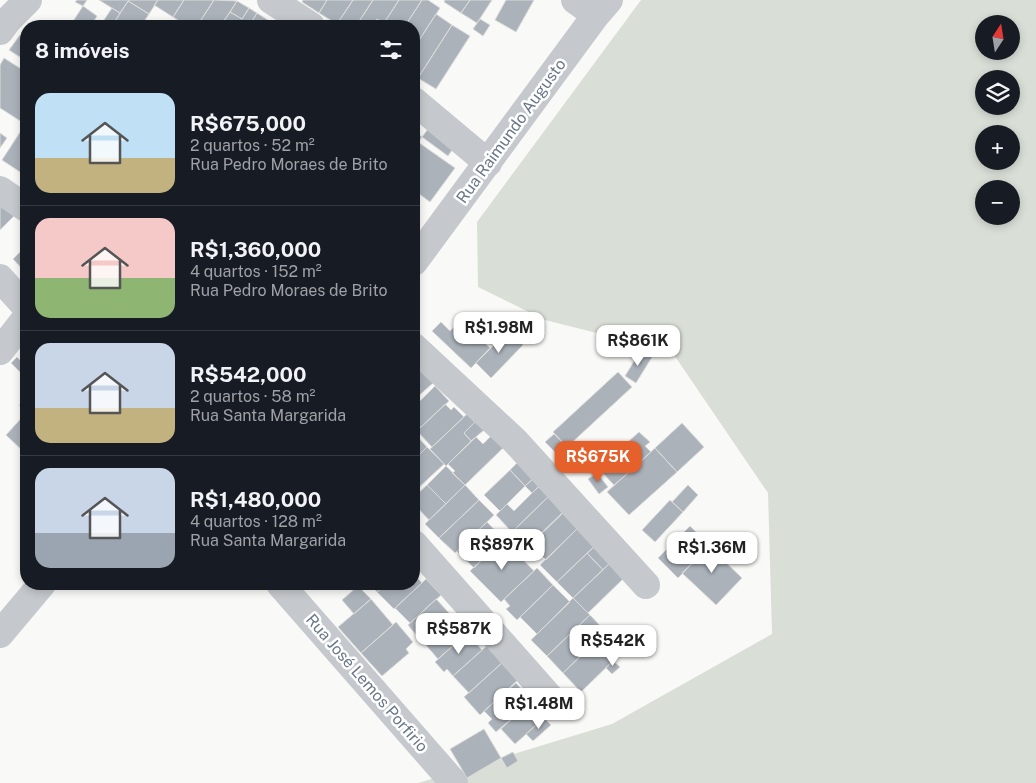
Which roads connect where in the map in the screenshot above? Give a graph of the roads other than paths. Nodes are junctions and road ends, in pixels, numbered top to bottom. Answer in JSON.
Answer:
{"nodes":[{"id":1,"x":28,"y":0,"type":"edge"},
{"id":2,"x":271,"y":0,"type":"edge"},
{"id":3,"x":593,"y":5,"type":"edge"},
{"id":4,"x":302,"y":20,"type":"edge"},
{"id":5,"x":8,"y":24,"type":"edge"},
{"id":6,"x":420,"y":106,"type":"edge"},
{"id":7,"x":488,"y":163,"type":"junction"},
{"id":8,"x":0,"y":190,"type":"edge"},
{"id":9,"x":20,"y":204,"type":"edge"},
{"id":10,"x":420,"y":254,"type":"edge"},
{"id":11,"x":0,"y":278,"type":"edge"},
{"id":12,"x":20,"y":300,"type":"edge"},
{"id":13,"x":420,"y":353,"type":"edge"},
{"id":14,"x":420,"y":551,"type":"edge"},
{"id":15,"x":646,"y":585,"type":"dead end"},
{"id":16,"x":37,"y":590,"type":"edge"},
{"id":17,"x":285,"y":590,"type":"edge"},
{"id":18,"x":0,"y":634,"type":"edge"},
{"id":19,"x":553,"y":701,"type":"dead end"},
{"id":20,"x":454,"y":783,"type":"edge"}],
"edges":[{"from":1,"to":5,"type":"street"},
{"from":2,"to":4,"type":"street"},
{"from":3,"to":7,"type":"street","name":"Rua Raimundo Augusto"},
{"from":6,"to":7,"type":"street"},
{"from":7,"to":10,"type":"street","name":"Rua Raimundo Augusto"},
{"from":8,"to":9,"type":"street"},
{"from":11,"to":12,"type":"street"},
{"from":13,"to":15,"type":"street"},
{"from":14,"to":19,"type":"street"},
{"from":16,"to":18,"type":"street"},
{"from":17,"to":20,"type":"street","name":"Rua José Lemos Porfirio"}]}
